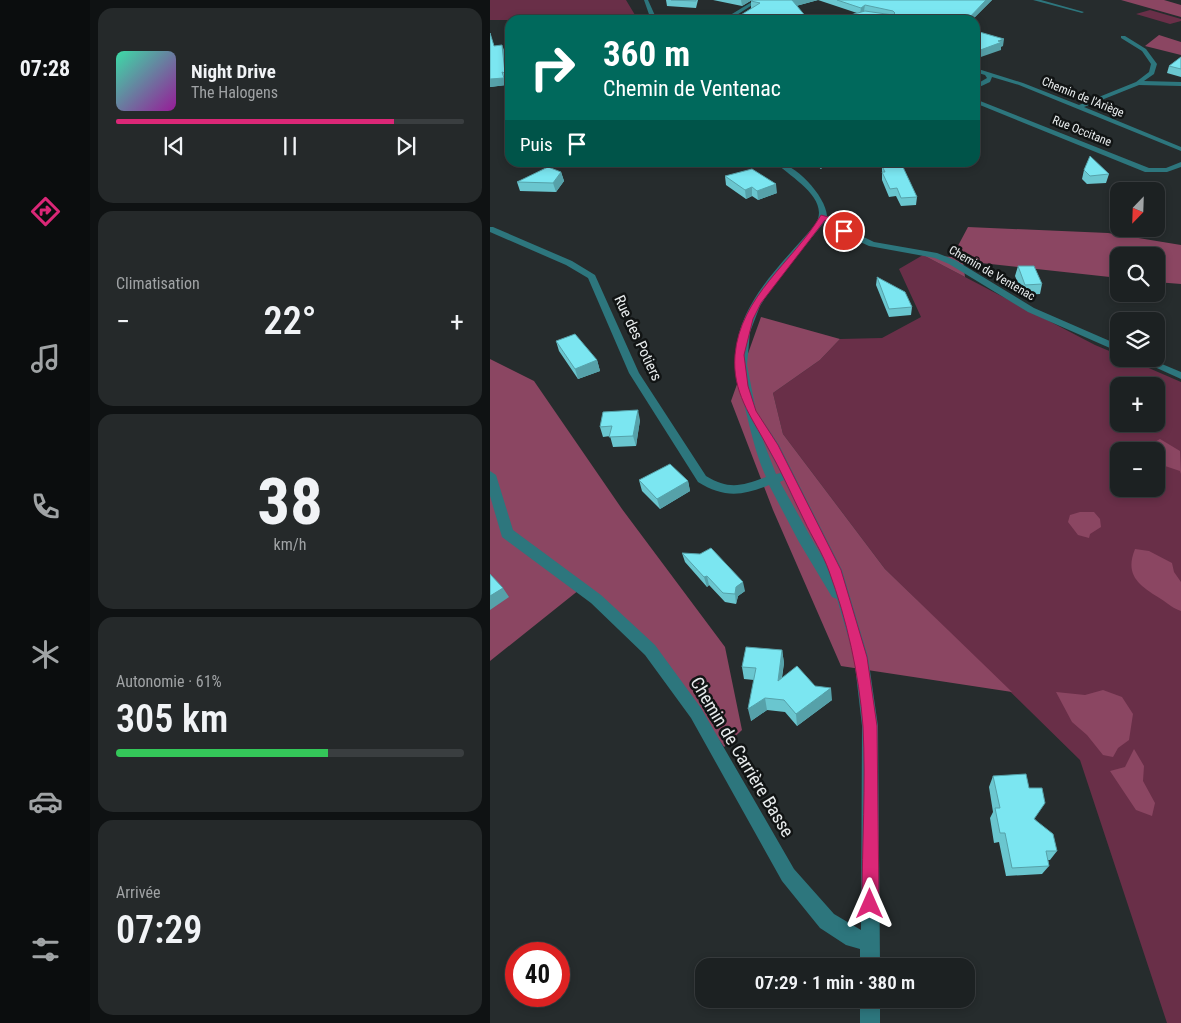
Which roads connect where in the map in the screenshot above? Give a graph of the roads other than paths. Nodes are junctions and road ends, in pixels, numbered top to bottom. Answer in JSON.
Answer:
{"nodes":[{"id":1,"x":646,"y":0,"type":"edge"},
{"id":2,"x":758,"y":0,"type":"edge"},
{"id":3,"x":1035,"y":0,"type":"edge"},
{"id":4,"x":1082,"y":12,"type":"dead end"},
{"id":5,"x":652,"y":15,"type":"edge"},
{"id":6,"x":734,"y":15,"type":"edge"},
{"id":7,"x":1123,"y":37,"type":"dead end"},
{"id":8,"x":980,"y":71,"type":"edge"},
{"id":9,"x":988,"y":73,"type":"junction"},
{"id":10,"x":1149,"y":76,"type":"junction"},
{"id":11,"x":1008,"y":79,"type":"junction"},
{"id":12,"x":988,"y":81,"type":"junction"},
{"id":13,"x":1161,"y":82,"type":"junction"},
{"id":14,"x":1138,"y":83,"type":"junction"},
{"id":15,"x":1181,"y":84,"type":"edge"},
{"id":16,"x":980,"y":85,"type":"edge"},
{"id":17,"x":980,"y":103,"type":"edge"},
{"id":18,"x":1080,"y":108,"type":"junction"},
{"id":19,"x":1181,"y":149,"type":"edge"},
{"id":20,"x":1181,"y":164,"type":"edge"},
{"id":21,"x":784,"y":167,"type":"edge"},
{"id":22,"x":823,"y":217,"type":"junction"},
{"id":23,"x":490,"y":229,"type":"edge"},
{"id":24,"x":1110,"y":345,"type":"edge"},
{"id":25,"x":1160,"y":367,"type":"edge"},
{"id":26,"x":1181,"y":376,"type":"edge"},
{"id":27,"x":751,"y":411,"type":"junction"},
{"id":28,"x":490,"y":475,"type":"edge"},
{"id":29,"x":787,"y":475,"type":"junction"},
{"id":30,"x":773,"y":480,"type":"junction"},
{"id":31,"x":845,"y":605,"type":"junction"},
{"id":32,"x":871,"y":941,"type":"junction"},
{"id":33,"x":870,"y":958,"type":"edge"},
{"id":34,"x":870,"y":1008,"type":"edge"},
{"id":35,"x":870,"y":1023,"type":"edge"}],
"edges":[{"from":1,"to":5,"type":"street"},
{"from":2,"to":6,"type":"street"},
{"from":3,"to":4,"type":"street"},
{"from":7,"to":10,"type":"street"},
{"from":8,"to":9,"type":"street","name":"Chemin de l'Ariège"},
{"from":9,"to":11,"type":"street","name":"Chemin de l'Ariège"},
{"from":9,"to":12,"type":"street"},
{"from":10,"to":13,"type":"street"},
{"from":10,"to":14,"type":"street"},
{"from":11,"to":12,"type":"street"},
{"from":11,"to":18,"type":"street","name":"Chemin de l'Ariège"},
{"from":12,"to":16,"type":"street"},
{"from":13,"to":14,"type":"street"},
{"from":13,"to":15,"type":"street"},
{"from":14,"to":18,"type":"street"},
{"from":17,"to":20,"type":"street","name":"Rue Occitane"},
{"from":18,"to":19,"type":"street","name":"Chemin de l'Ariège"},
{"from":21,"to":22,"type":"street"},
{"from":22,"to":24,"type":"street","name":"Chemin de Ventenac"},
{"from":22,"to":27,"type":"street"},
{"from":23,"to":30,"type":"street","name":"Rue des Potiers"},
{"from":25,"to":26,"type":"street"},
{"from":27,"to":29,"type":"street"},
{"from":27,"to":30,"type":"street"},
{"from":28,"to":32,"type":"street","name":"Chemin de Carrière Basse"},
{"from":29,"to":30,"type":"street","name":"Rue des Potiers"},
{"from":29,"to":31,"type":"street"},
{"from":30,"to":31,"type":"street"},
{"from":31,"to":32,"type":"street"},
{"from":32,"to":33,"type":"street"},
{"from":34,"to":35,"type":"street"}]}
